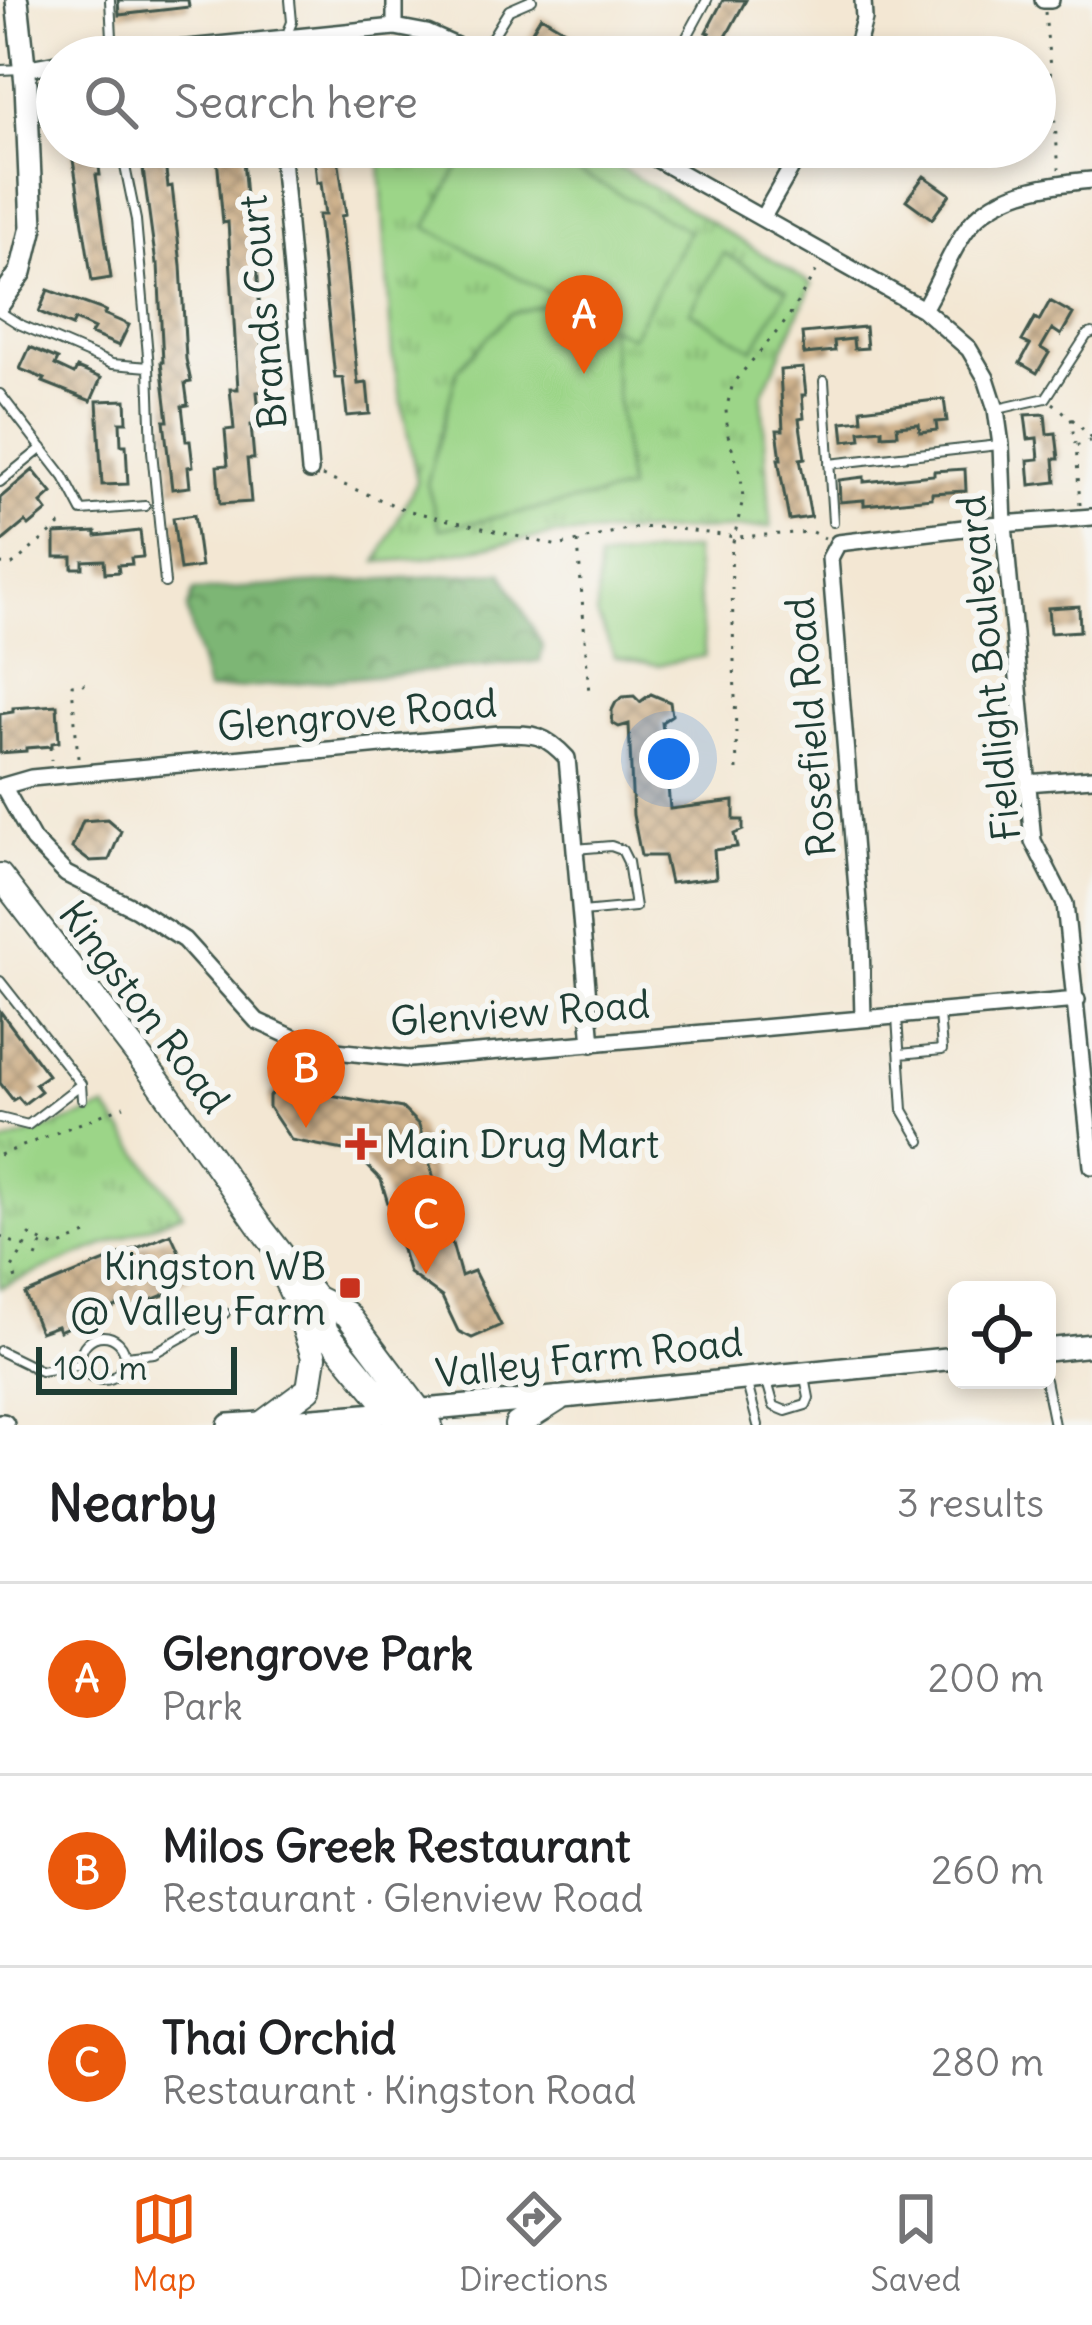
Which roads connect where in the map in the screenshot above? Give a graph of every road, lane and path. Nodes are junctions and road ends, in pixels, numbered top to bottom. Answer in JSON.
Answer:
{"nodes":[{"id":1,"x":17,"y":0,"type":"edge"},
{"id":2,"x":110,"y":0,"type":"edge"},
{"id":3,"x":290,"y":0,"type":"edge"},
{"id":4,"x":395,"y":0,"type":"edge"},
{"id":5,"x":532,"y":0,"type":"edge"},
{"id":6,"x":707,"y":0,"type":"edge"},
{"id":7,"x":863,"y":0,"type":"edge"},
{"id":8,"x":1046,"y":0,"type":"edge"},
{"id":9,"x":395,"y":27,"type":"junction"},
{"id":10,"x":108,"y":36,"type":"edge"},
{"id":11,"x":286,"y":36,"type":"edge"},
{"id":12,"x":312,"y":36,"type":"edge"},
{"id":13,"x":434,"y":36,"type":"edge"},
{"id":14,"x":493,"y":36,"type":"edge"},
{"id":15,"x":687,"y":36,"type":"edge"},
{"id":16,"x":860,"y":36,"type":"edge"},
{"id":17,"x":1049,"y":36,"type":"edge"},
{"id":18,"x":36,"y":67,"type":"edge"},
{"id":19,"x":24,"y":69,"type":"junction"},
{"id":20,"x":0,"y":70,"type":"edge"},
{"id":21,"x":1056,"y":131,"type":"edge"},
{"id":22,"x":125,"y":168,"type":"edge"},
{"id":23,"x":283,"y":168,"type":"edge"},
{"id":24,"x":673,"y":168,"type":"edge"},
{"id":25,"x":790,"y":168,"type":"edge"},
{"id":26,"x":1092,"y":180,"type":"edge"},
{"id":27,"x":1060,"y":183,"type":"junction"},
{"id":28,"x":763,"y":217,"type":"junction"},
{"id":29,"x":826,"y":255,"type":"junction"},
{"id":30,"x":0,"y":302,"type":"edge"},
{"id":31,"x":923,"y":309,"type":"junction"},
{"id":32,"x":0,"y":312,"type":"edge"},
{"id":33,"x":1092,"y":333,"type":"edge"},
{"id":34,"x":149,"y":368,"type":"junction"},
{"id":35,"x":824,"y":381,"type":"dead end"},
{"id":36,"x":0,"y":394,"type":"edge"},
{"id":37,"x":1046,"y":398,"type":"junction"},
{"id":38,"x":996,"y":409,"type":"junction"},
{"id":39,"x":1071,"y":418,"type":"junction"},
{"id":40,"x":715,"y":430,"type":"dead end"},
{"id":41,"x":728,"y":430,"type":"junction"},
{"id":42,"x":1092,"y":439,"type":"edge"},
{"id":43,"x":1001,"y":445,"type":"junction"},
{"id":44,"x":1076,"y":446,"type":"junction"},
{"id":45,"x":42,"y":448,"type":"junction"},
{"id":46,"x":829,"y":464,"type":"junction"},
{"id":47,"x":310,"y":471,"type":"joint"},
{"id":48,"x":0,"y":482,"type":"edge"},
{"id":49,"x":145,"y":506,"type":"dead end"},
{"id":50,"x":1087,"y":518,"type":"edge"},
{"id":51,"x":69,"y":522,"type":"dead end"},
{"id":52,"x":833,"y":522,"type":"dead end"},
{"id":53,"x":1004,"y":525,"type":"junction"},
{"id":54,"x":735,"y":537,"type":"junction"},
{"id":55,"x":578,"y":542,"type":"junction"},
{"id":56,"x":838,"y":543,"type":"junction"},
{"id":57,"x":0,"y":564,"type":"edge"},
{"id":58,"x":165,"y":583,"type":"dead end"},
{"id":59,"x":92,"y":683,"type":"dead end"},
{"id":60,"x":589,"y":694,"type":"dead end"},
{"id":61,"x":50,"y":746,"type":"dead end"},
{"id":62,"x":78,"y":758,"type":"dead end"},
{"id":63,"x":51,"y":760,"type":"dead end"},
{"id":64,"x":737,"y":770,"type":"dead end"},
{"id":65,"x":1092,"y":778,"type":"edge"},
{"id":66,"x":1027,"y":783,"type":"junction"},
{"id":67,"x":2,"y":787,"type":"edge"},
{"id":68,"x":575,"y":850,"type":"junction"},
{"id":69,"x":0,"y":876,"type":"edge"},
{"id":70,"x":580,"y":912,"type":"junction"},
{"id":71,"x":0,"y":981,"type":"edge"},
{"id":72,"x":1076,"y":1000,"type":"junction"},
{"id":73,"x":938,"y":1012,"type":"junction"},
{"id":74,"x":897,"y":1016,"type":"junction"},
{"id":75,"x":863,"y":1018,"type":"junction"},
{"id":76,"x":592,"y":1044,"type":"junction"},
{"id":77,"x":900,"y":1054,"type":"junction"},
{"id":78,"x":81,"y":1084,"type":"junction"},
{"id":79,"x":82,"y":1099,"type":"dead end"},
{"id":80,"x":124,"y":1106,"type":"dead end"},
{"id":81,"x":0,"y":1118,"type":"edge"},
{"id":82,"x":922,"y":1141,"type":"dead end"},
{"id":83,"x":0,"y":1155,"type":"edge"},
{"id":84,"x":1092,"y":1162,"type":"edge"},
{"id":85,"x":261,"y":1228,"type":"junction"},
{"id":86,"x":88,"y":1233,"type":"dead end"},
{"id":87,"x":0,"y":1237,"type":"edge"},
{"id":88,"x":44,"y":1240,"type":"junction"},
{"id":89,"x":26,"y":1247,"type":"junction"},
{"id":90,"x":36,"y":1258,"type":"dead end"},
{"id":91,"x":12,"y":1268,"type":"junction"},
{"id":92,"x":0,"y":1273,"type":"edge"},
{"id":93,"x":18,"y":1285,"type":"dead end"},
{"id":94,"x":225,"y":1313,"type":"dead end"},
{"id":95,"x":1092,"y":1345,"type":"edge"},
{"id":96,"x":1056,"y":1349,"type":"edge"},
{"id":97,"x":0,"y":1351,"type":"edge"},
{"id":98,"x":124,"y":1356,"type":"junction"},
{"id":99,"x":948,"y":1359,"type":"edge"},
{"id":100,"x":82,"y":1364,"type":"junction"},
{"id":101,"x":805,"y":1372,"type":"junction"},
{"id":102,"x":756,"y":1377,"type":"junction"},
{"id":103,"x":1047,"y":1389,"type":"edge"},
{"id":104,"x":558,"y":1400,"type":"junction"},
{"id":105,"x":412,"y":1419,"type":"edge"},
{"id":106,"x":263,"y":1423,"type":"edge"},
{"id":107,"x":229,"y":1425,"type":"edge"},
{"id":108,"x":517,"y":1425,"type":"edge"},
{"id":109,"x":758,"y":1425,"type":"edge"},
{"id":110,"x":1054,"y":1425,"type":"edge"}],
"edges":[{"from":1,"to":19,"type":"street"},
{"from":2,"to":10,"type":"lane"},
{"from":3,"to":11,"type":"lane"},
{"from":4,"to":9,"type":"street"},
{"from":5,"to":14,"type":"lane"},
{"from":6,"to":15,"type":"lane"},
{"from":7,"to":16,"type":"street"},
{"from":8,"to":17,"type":"path"},
{"from":9,"to":12,"type":"street"},
{"from":9,"to":13,"type":"street"},
{"from":18,"to":19,"type":"street"},
{"from":19,"to":20,"type":"lane"},
{"from":19,"to":30,"type":"street"},
{"from":21,"to":27,"type":"path"},
{"from":22,"to":34,"type":"lane"},
{"from":23,"to":47,"type":"street","name":"Brands Court"},
{"from":24,"to":28,"type":"street","name":"Fieldlight Boulevard"},
{"from":25,"to":28,"type":"street"},
{"from":26,"to":27,"type":"street"},
{"from":27,"to":31,"type":"street"},
{"from":28,"to":29,"type":"street","name":"Fieldlight Boulevard"},
{"from":29,"to":31,"type":"street","name":"Fieldlight Boulevard"},
{"from":29,"to":41,"type":"path"},
{"from":31,"to":38,"type":"street","name":"Fieldlight Boulevard"},
{"from":32,"to":34,"type":"lane"},
{"from":33,"to":37,"type":"lane"},
{"from":34,"to":58,"type":"lane"},
{"from":35,"to":46,"type":"lane"},
{"from":36,"to":45,"type":"lane"},
{"from":37,"to":38,"type":"lane"},
{"from":37,"to":39,"type":"path"},
{"from":38,"to":43,"type":"street","name":"Fieldlight Boulevard"},
{"from":39,"to":42,"type":"path"},
{"from":39,"to":44,"type":"path"},
{"from":40,"to":41,"type":"path"},
{"from":41,"to":54,"type":"path"},
{"from":42,"to":44,"type":"path"},
{"from":43,"to":46,"type":"lane","name":"Fieldlight Boulevard"},
{"from":43,"to":53,"type":"street","name":"Fieldlight Boulevard"},
{"from":44,"to":50,"type":"path"},
{"from":45,"to":48,"type":"lane"},
{"from":45,"to":49,"type":"lane"},
{"from":46,"to":52,"type":"lane"},
{"from":47,"to":55,"type":"path"},
{"from":50,"to":53,"type":"street","name":"Rosefield Road"},
{"from":51,"to":57,"type":"path"},
{"from":53,"to":56,"type":"street","name":"Rosefield Road"},
{"from":53,"to":66,"type":"street","name":"Fieldlight Boulevard"},
{"from":54,"to":55,"type":"path"},
{"from":54,"to":56,"type":"path"},
{"from":54,"to":64,"type":"path"},
{"from":55,"to":60,"type":"path"},
{"from":56,"to":75,"type":"street","name":"Rosefield Road"},
{"from":59,"to":62,"type":"path"},
{"from":61,"to":63,"type":"path"},
{"from":65,"to":66,"type":"street"},
{"from":66,"to":72,"type":"street","name":"Fieldlight Boulevard"},
{"from":67,"to":68,"type":"street","name":"Glengrove Road"},
{"from":67,"to":76,"type":"street","name":"Glenview Road"},
{"from":68,"to":70,"type":"street","name":"Glengrove Road"},
{"from":68,"to":70,"type":"lane"},
{"from":69,"to":85,"type":"main road","name":"Kingston Road"},
{"from":70,"to":76,"type":"street","name":"Glengrove Road"},
{"from":71,"to":78,"type":"lane"},
{"from":72,"to":73,"type":"street","name":"Glenview Road"},
{"from":72,"to":84,"type":"street","name":"Fieldlight Boulevard"},
{"from":73,"to":74,"type":"street","name":"Glenview Road"},
{"from":73,"to":77,"type":"lane"},
{"from":74,"to":75,"type":"street","name":"Glenview Road"},
{"from":74,"to":77,"type":"lane"},
{"from":75,"to":76,"type":"street","name":"Glenview Road"},
{"from":77,"to":82,"type":"lane"},
{"from":78,"to":79,"type":"lane"},
{"from":78,"to":81,"type":"lane"},
{"from":80,"to":83,"type":"path"},
{"from":85,"to":105,"type":"main road","name":"Kingston Road"},
{"from":85,"to":106,"type":"main road"},
{"from":86,"to":88,"type":"path"},
{"from":87,"to":89,"type":"path"},
{"from":88,"to":89,"type":"path"},
{"from":88,"to":90,"type":"path"},
{"from":89,"to":91,"type":"path"},
{"from":91,"to":92,"type":"path"},
{"from":91,"to":93,"type":"path"},
{"from":94,"to":98,"type":"lane"},
{"from":95,"to":96,"type":"street"},
{"from":97,"to":100,"type":"lane"},
{"from":98,"to":100,"type":"lane"},
{"from":98,"to":100,"type":"lane"},
{"from":99,"to":101,"type":"street","name":"Valley Farm Road"},
{"from":101,"to":102,"type":"street","name":"Valley Farm Road"},
{"from":101,"to":102,"type":"lane"},
{"from":102,"to":104,"type":"street","name":"Valley Farm Road"},
{"from":102,"to":109,"type":"lane"},
{"from":103,"to":110,"type":"lane"},
{"from":104,"to":105,"type":"street","name":"Valley Farm Road"},
{"from":104,"to":108,"type":"main road"},
{"from":105,"to":106,"type":"street","name":"Valley Farm Road"},
{"from":106,"to":107,"type":"street","name":"Valley Farm Road"}]}
